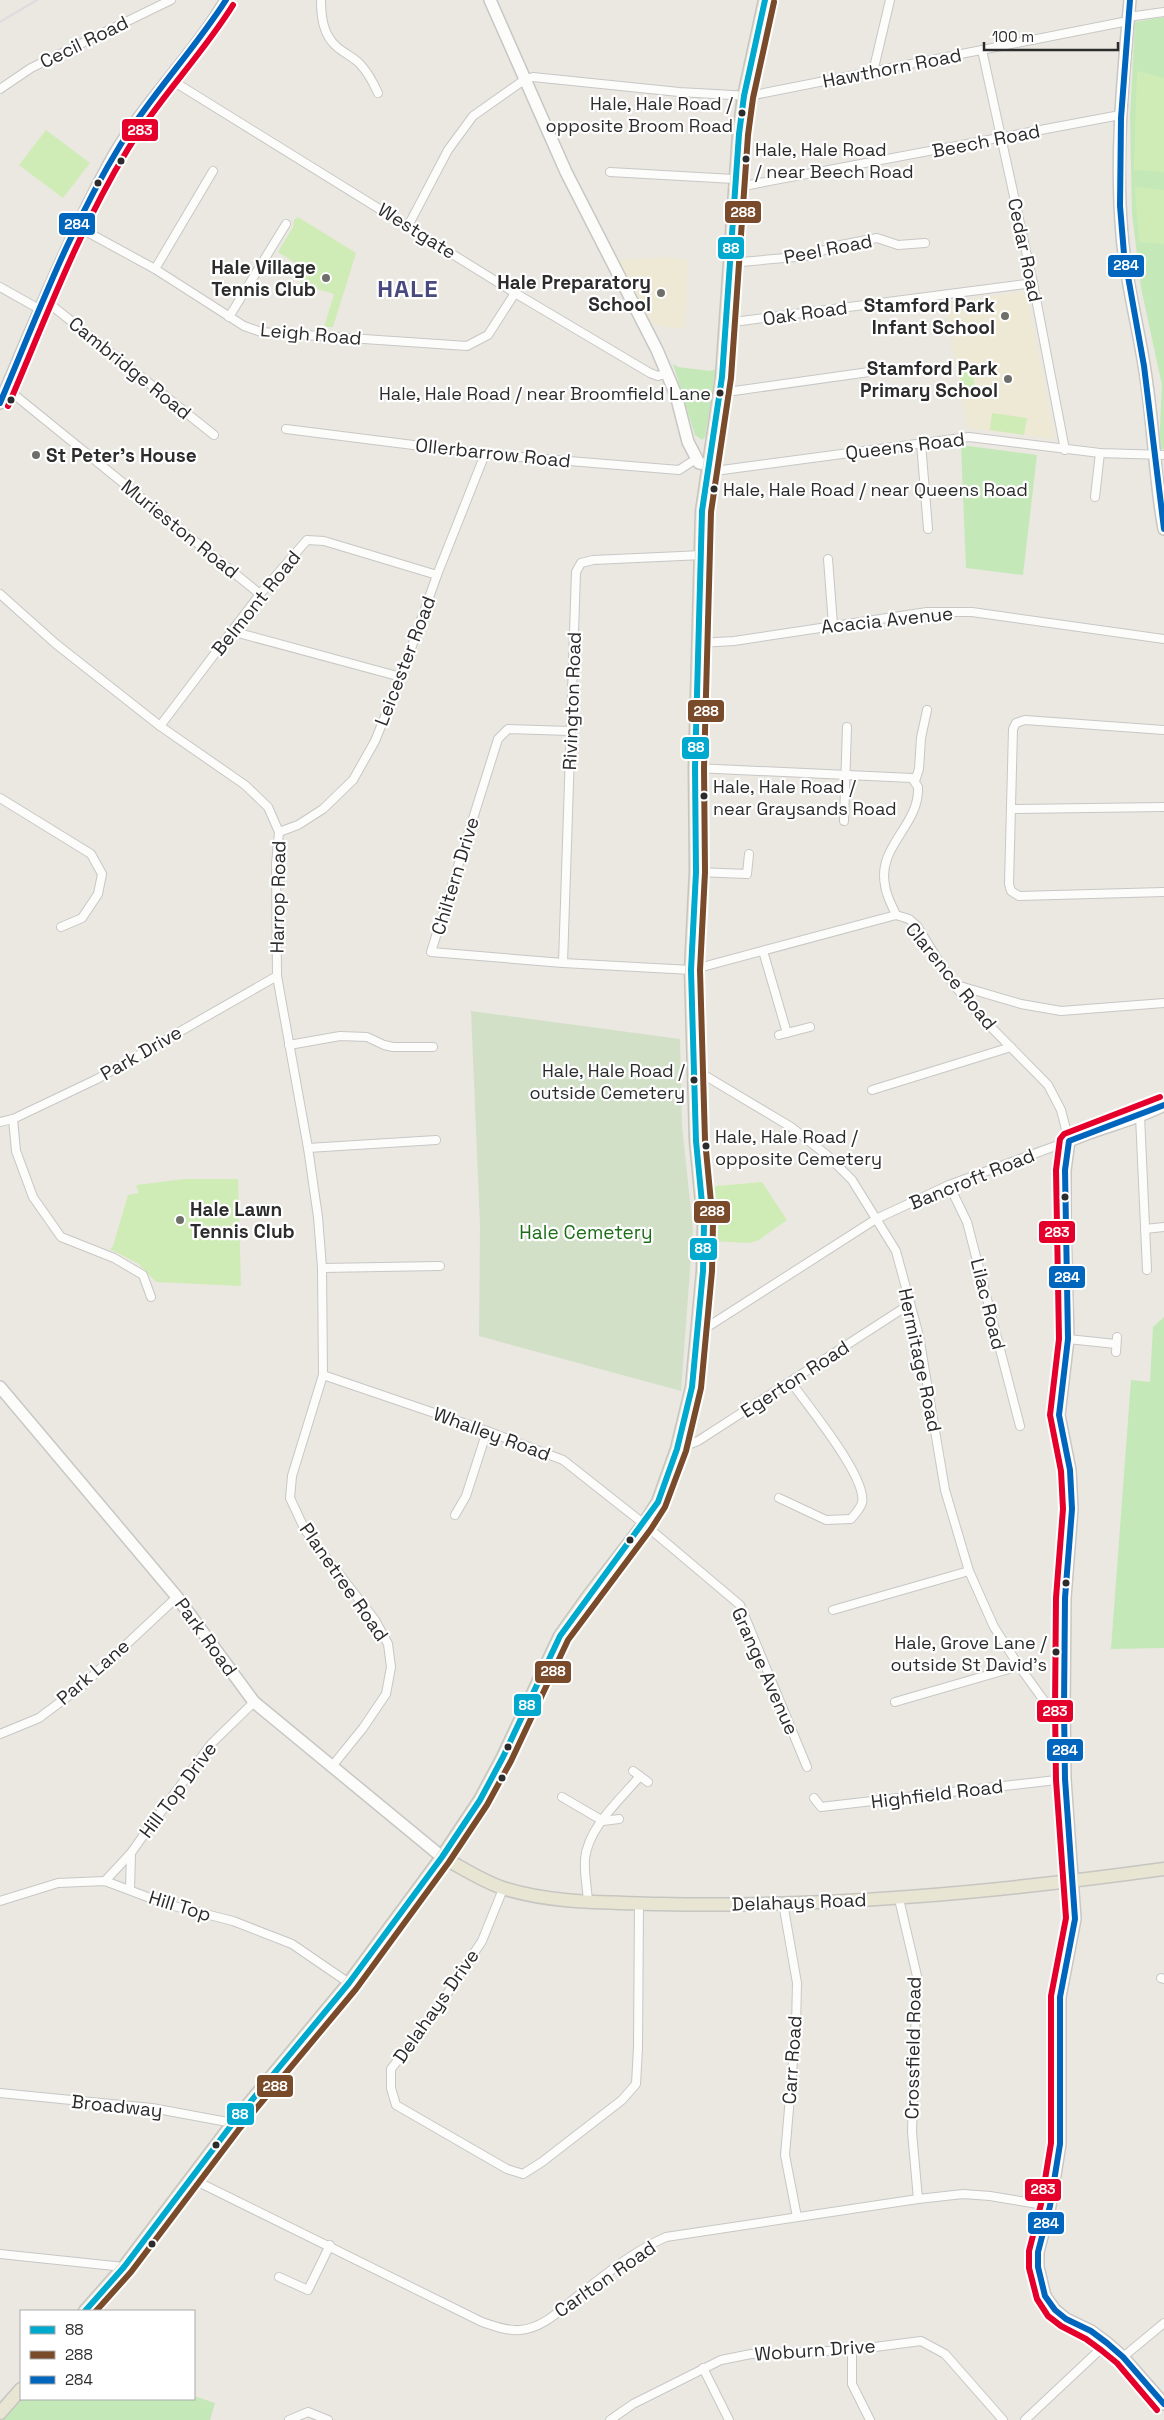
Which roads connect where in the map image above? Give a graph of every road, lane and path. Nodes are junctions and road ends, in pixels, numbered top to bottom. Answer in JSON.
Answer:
{"nodes":[{"id":1,"x":171,"y":0,"type":"edge"},
{"id":2,"x":226,"y":0,"type":"edge"},
{"id":3,"x":321,"y":0,"type":"edge"},
{"id":4,"x":490,"y":0,"type":"edge"},
{"id":5,"x":765,"y":0,"type":"edge"},
{"id":6,"x":890,"y":0,"type":"edge"},
{"id":7,"x":1130,"y":0,"type":"edge"},
{"id":8,"x":1164,"y":12,"type":"edge"},
{"id":9,"x":1128,"y":19,"type":"junction"},
{"id":10,"x":982,"y":50,"type":"junction"},
{"id":11,"x":873,"y":72,"type":"junction"},
{"id":12,"x":168,"y":78,"type":"junction"},
{"id":13,"x":524,"y":80,"type":"junction"},
{"id":14,"x":0,"y":89,"type":"edge"},
{"id":15,"x":378,"y":93,"type":"dead end"},
{"id":16,"x":744,"y":96,"type":"junction"},
{"id":17,"x":1120,"y":115,"type":"junction"},
{"id":18,"x":1001,"y":138,"type":"junction"},
{"id":19,"x":213,"y":171,"type":"dead end"},
{"id":20,"x":610,"y":172,"type":"dead end"},
{"id":21,"x":734,"y":184,"type":"junction"},
{"id":22,"x":286,"y":224,"type":"dead end"},
{"id":23,"x":408,"y":226,"type":"junction"},
{"id":24,"x":78,"y":227,"type":"junction"},
{"id":25,"x":925,"y":242,"type":"dead end"},
{"id":26,"x":730,"y":263,"type":"junction"},
{"id":27,"x":155,"y":270,"type":"junction"},
{"id":28,"x":1033,"y":283,"type":"junction"},
{"id":29,"x":0,"y":287,"type":"edge"},
{"id":30,"x":515,"y":293,"type":"junction"},
{"id":31,"x":43,"y":305,"type":"junction"},
{"id":32,"x":229,"y":317,"type":"junction"},
{"id":33,"x":726,"y":323,"type":"junction"},
{"id":34,"x":869,"y":372,"type":"dead end"},
{"id":35,"x":668,"y":373,"type":"junction"},
{"id":36,"x":6,"y":388,"type":"junction"},
{"id":37,"x":720,"y":393,"type":"junction"},
{"id":38,"x":0,"y":403,"type":"edge"},
{"id":39,"x":286,"y":429,"type":"dead end"},
{"id":40,"x":214,"y":435,"type":"dead end"},
{"id":41,"x":921,"y":443,"type":"junction"},
{"id":42,"x":1065,"y":450,"type":"junction"},
{"id":43,"x":1100,"y":453,"type":"junction"},
{"id":44,"x":485,"y":454,"type":"junction"},
{"id":45,"x":1159,"y":455,"type":"edge"},
{"id":46,"x":704,"y":465,"type":"junction"},
{"id":47,"x":1096,"y":496,"type":"dead end"},
{"id":48,"x":1164,"y":528,"type":"edge"},
{"id":49,"x":928,"y":529,"type":"dead end"},
{"id":50,"x":703,"y":555,"type":"junction"},
{"id":51,"x":828,"y":559,"type":"dead end"},
{"id":52,"x":437,"y":575,"type":"junction"},
{"id":53,"x":0,"y":594,"type":"edge"},
{"id":54,"x":260,"y":594,"type":"junction"},
{"id":55,"x":833,"y":624,"type":"junction"},
{"id":56,"x":231,"y":631,"type":"junction"},
{"id":57,"x":1164,"y":639,"type":"edge"},
{"id":58,"x":700,"y":643,"type":"junction"},
{"id":59,"x":401,"y":677,"type":"junction"},
{"id":60,"x":927,"y":710,"type":"dead end"},
{"id":61,"x":160,"y":726,"type":"junction"},
{"id":62,"x":847,"y":727,"type":"dead end"},
{"id":63,"x":1164,"y":730,"type":"edge"},
{"id":64,"x":570,"y":731,"type":"junction"},
{"id":65,"x":695,"y":768,"type":"junction"},
{"id":66,"x":845,"y":775,"type":"junction"},
{"id":67,"x":915,"y":781,"type":"junction"},
{"id":68,"x":0,"y":798,"type":"edge"},
{"id":69,"x":1164,"y":807,"type":"edge"},
{"id":70,"x":1011,"y":809,"type":"junction"},
{"id":71,"x":844,"y":821,"type":"dead end"},
{"id":72,"x":279,"y":832,"type":"junction"},
{"id":73,"x":748,"y":854,"type":"dead end"},
{"id":74,"x":696,"y":872,"type":"junction"},
{"id":75,"x":1164,"y":892,"type":"edge"},
{"id":76,"x":896,"y":915,"type":"junction"},
{"id":77,"x":61,"y":927,"type":"dead end"},
{"id":78,"x":763,"y":951,"type":"junction"},
{"id":79,"x":563,"y":964,"type":"junction"},
{"id":80,"x":691,"y":970,"type":"junction"},
{"id":81,"x":277,"y":976,"type":"junction"},
{"id":82,"x":953,"y":984,"type":"junction"},
{"id":83,"x":1164,"y":1004,"type":"edge"},
{"id":84,"x":810,"y":1027,"type":"dead end"},
{"id":85,"x":787,"y":1033,"type":"junction"},
{"id":86,"x":779,"y":1035,"type":"dead end"},
{"id":87,"x":289,"y":1045,"type":"junction"},
{"id":88,"x":433,"y":1047,"type":"dead end"},
{"id":89,"x":1011,"y":1047,"type":"junction"},
{"id":90,"x":694,"y":1069,"type":"junction"},
{"id":91,"x":872,"y":1090,"type":"dead end"},
{"id":92,"x":1164,"y":1105,"type":"edge"},
{"id":93,"x":1140,"y":1116,"type":"junction"},
{"id":94,"x":13,"y":1119,"type":"junction"},
{"id":95,"x":0,"y":1122,"type":"edge"},
{"id":96,"x":436,"y":1140,"type":"dead end"},
{"id":97,"x":1069,"y":1141,"type":"junction"},
{"id":98,"x":308,"y":1148,"type":"junction"},
{"id":99,"x":949,"y":1185,"type":"junction"},
{"id":100,"x":876,"y":1219,"type":"junction"},
{"id":101,"x":1164,"y":1227,"type":"edge"},
{"id":102,"x":1145,"y":1229,"type":"junction"},
{"id":103,"x":440,"y":1266,"type":"dead end"},
{"id":104,"x":322,"y":1268,"type":"junction"},
{"id":105,"x":1147,"y":1270,"type":"dead end"},
{"id":106,"x":151,"y":1297,"type":"dead end"},
{"id":107,"x":910,"y":1304,"type":"junction"},
{"id":108,"x":698,"y":1333,"type":"junction"},
{"id":109,"x":1068,"y":1338,"type":"junction"},
{"id":110,"x":1116,"y":1345,"type":"dead end"},
{"id":111,"x":323,"y":1375,"type":"junction"},
{"id":112,"x":791,"y":1382,"type":"junction"},
{"id":113,"x":1,"y":1391,"type":"edge"},
{"id":114,"x":1020,"y":1426,"type":"dead end"},
{"id":115,"x":487,"y":1431,"type":"junction"},
{"id":116,"x":677,"y":1449,"type":"junction"},
{"id":117,"x":779,"y":1498,"type":"dead end"},
{"id":118,"x":455,"y":1516,"type":"dead end"},
{"id":119,"x":644,"y":1524,"type":"junction"},
{"id":120,"x":969,"y":1571,"type":"junction"},
{"id":121,"x":177,"y":1597,"type":"junction"},
{"id":122,"x":833,"y":1610,"type":"dead end"},
{"id":123,"x":1019,"y":1666,"type":"junction"},
{"id":124,"x":254,"y":1702,"type":"junction"},
{"id":125,"x":896,"y":1702,"type":"dead end"},
{"id":126,"x":1064,"y":1708,"type":"junction"},
{"id":127,"x":0,"y":1734,"type":"edge"},
{"id":128,"x":333,"y":1765,"type":"junction"},
{"id":129,"x":807,"y":1767,"type":"dead end"},
{"id":130,"x":633,"y":1771,"type":"dead end"},
{"id":131,"x":640,"y":1776,"type":"junction"},
{"id":132,"x":1065,"y":1779,"type":"junction"},
{"id":133,"x":648,"y":1782,"type":"dead end"},
{"id":134,"x":562,"y":1797,"type":"dead end"},
{"id":135,"x":814,"y":1798,"type":"dead end"},
{"id":136,"x":619,"y":1819,"type":"dead end"},
{"id":137,"x":603,"y":1821,"type":"junction"},
{"id":138,"x":131,"y":1853,"type":"junction"},
{"id":139,"x":442,"y":1857,"type":"junction"},
{"id":140,"x":1164,"y":1869,"type":"edge"},
{"id":141,"x":105,"y":1881,"type":"junction"},
{"id":142,"x":1072,"y":1881,"type":"junction"},
{"id":143,"x":503,"y":1889,"type":"junction"},
{"id":144,"x":130,"y":1890,"type":"junction"},
{"id":145,"x":900,"y":1899,"type":"junction"},
{"id":146,"x":0,"y":1901,"type":"edge"},
{"id":147,"x":588,"y":1901,"type":"junction"},
{"id":148,"x":639,"y":1903,"type":"junction"},
{"id":149,"x":784,"y":1904,"type":"junction"},
{"id":150,"x":349,"y":1983,"type":"junction"},
{"id":151,"x":0,"y":2093,"type":"edge"},
{"id":152,"x":233,"y":2123,"type":"junction"},
{"id":153,"x":192,"y":2179,"type":"junction"},
{"id":154,"x":918,"y":2198,"type":"junction"},
{"id":155,"x":1050,"y":2206,"type":"junction"},
{"id":156,"x":797,"y":2217,"type":"junction"},
{"id":157,"x":330,"y":2246,"type":"junction"},
{"id":158,"x":0,"y":2254,"type":"edge"},
{"id":159,"x":124,"y":2267,"type":"junction"},
{"id":160,"x":279,"y":2277,"type":"dead end"},
{"id":161,"x":86,"y":2310,"type":"edge"},
{"id":162,"x":1164,"y":2323,"type":"edge"},
{"id":163,"x":1107,"y":2343,"type":"junction"},
{"id":164,"x":852,"y":2350,"type":"junction"},
{"id":165,"x":1124,"y":2358,"type":"junction"},
{"id":166,"x":703,"y":2368,"type":"junction"},
{"id":167,"x":20,"y":2390,"type":"edge"},
{"id":168,"x":1164,"y":2404,"type":"edge"},
{"id":169,"x":0,"y":2413,"type":"edge"},
{"id":170,"x":289,"y":2420,"type":"edge"},
{"id":171,"x":328,"y":2420,"type":"edge"},
{"id":172,"x":610,"y":2420,"type":"edge"},
{"id":173,"x":729,"y":2420,"type":"edge"},
{"id":174,"x":870,"y":2420,"type":"edge"},
{"id":175,"x":1003,"y":2420,"type":"edge"},
{"id":176,"x":1025,"y":2420,"type":"edge"}],
"edges":[{"from":1,"to":14,"type":"street","name":"Cecil Road"},
{"from":2,"to":12,"type":"street"},
{"from":3,"to":15,"type":"street"},
{"from":4,"to":13,"type":"street"},
{"from":5,"to":16,"type":"main road"},
{"from":6,"to":11,"type":"street"},
{"from":7,"to":9,"type":"street"},
{"from":8,"to":9,"type":"street","name":"Hawthorn Road"},
{"from":9,"to":10,"type":"street","name":"Hawthorn Road"},
{"from":9,"to":17,"type":"street"},
{"from":10,"to":11,"type":"street","name":"Hawthorn Road"},
{"from":10,"to":18,"type":"street","name":"Cedar Road"},
{"from":11,"to":16,"type":"street","name":"Hawthorn Road"},
{"from":12,"to":23,"type":"street","name":"Westgate"},
{"from":12,"to":24,"type":"street"},
{"from":13,"to":16,"type":"street","name":"Hawthorn Road"},
{"from":13,"to":23,"type":"street"},
{"from":13,"to":35,"type":"street"},
{"from":16,"to":21,"type":"main road"},
{"from":17,"to":18,"type":"street","name":"Beech Road"},
{"from":17,"to":45,"type":"street"},
{"from":18,"to":21,"type":"street","name":"Beech Road"},
{"from":18,"to":28,"type":"street","name":"Cedar Road"},
{"from":19,"to":27,"type":"street"},
{"from":20,"to":21,"type":"street","name":"Beech Road"},
{"from":21,"to":26,"type":"main road"},
{"from":22,"to":32,"type":"street"},
{"from":23,"to":30,"type":"street","name":"Westgate"},
{"from":24,"to":27,"type":"street","name":"Leigh Road"},
{"from":24,"to":31,"type":"street"},
{"from":25,"to":26,"type":"street","name":"Peel Road"},
{"from":26,"to":33,"type":"main road"},
{"from":27,"to":32,"type":"street","name":"Leigh Road"},
{"from":28,"to":33,"type":"street","name":"Oak Road"},
{"from":28,"to":42,"type":"street","name":"Cedar Road"},
{"from":29,"to":31,"type":"street","name":"Cambridge Road"},
{"from":30,"to":32,"type":"street","name":"Leigh Road"},
{"from":30,"to":35,"type":"street","name":"Westgate"},
{"from":31,"to":36,"type":"street"},
{"from":31,"to":40,"type":"street","name":"Cambridge Road"},
{"from":33,"to":37,"type":"main road"},
{"from":34,"to":37,"type":"street"},
{"from":35,"to":46,"type":"street"},
{"from":36,"to":38,"type":"street"},
{"from":36,"to":54,"type":"street","name":"Murieston Road"},
{"from":37,"to":46,"type":"main road"},
{"from":39,"to":44,"type":"street","name":"Ollerbarrow Road"},
{"from":41,"to":42,"type":"street","name":"Queens Road"},
{"from":41,"to":46,"type":"street","name":"Queens Road"},
{"from":41,"to":49,"type":"street"},
{"from":42,"to":43,"type":"street","name":"Queens Road"},
{"from":43,"to":45,"type":"street","name":"Queens Road"},
{"from":43,"to":47,"type":"street"},
{"from":44,"to":46,"type":"street","name":"Ollerbarrow Road"},
{"from":44,"to":52,"type":"street","name":"Leicester Road"},
{"from":45,"to":48,"type":"street"},
{"from":46,"to":50,"type":"main road"},
{"from":50,"to":58,"type":"main road"},
{"from":50,"to":64,"type":"street","name":"Rivington Road"},
{"from":51,"to":55,"type":"street"},
{"from":52,"to":54,"type":"street","name":"Belmont Road"},
{"from":52,"to":59,"type":"street","name":"Leicester Road"},
{"from":53,"to":61,"type":"street","name":"Harrop Road"},
{"from":54,"to":56,"type":"street","name":"Belmont Road"},
{"from":55,"to":57,"type":"street","name":"Acacia Avenue"},
{"from":55,"to":58,"type":"street","name":"Acacia Avenue"},
{"from":56,"to":59,"type":"street"},
{"from":56,"to":61,"type":"street","name":"Belmont Road"},
{"from":58,"to":65,"type":"main road"},
{"from":59,"to":72,"type":"street","name":"Leicester Road"},
{"from":60,"to":67,"type":"street"},
{"from":61,"to":72,"type":"street","name":"Harrop Road"},
{"from":62,"to":66,"type":"street"},
{"from":63,"to":70,"type":"street"},
{"from":64,"to":79,"type":"street","name":"Rivington Road"},
{"from":64,"to":79,"type":"street","name":"Chiltern Drive"},
{"from":65,"to":66,"type":"street"},
{"from":65,"to":74,"type":"main road"},
{"from":66,"to":67,"type":"street"},
{"from":66,"to":71,"type":"street"},
{"from":67,"to":76,"type":"street"},
{"from":68,"to":77,"type":"street"},
{"from":69,"to":70,"type":"street"},
{"from":70,"to":75,"type":"street"},
{"from":72,"to":81,"type":"street","name":"Harrop Road"},
{"from":73,"to":74,"type":"street"},
{"from":74,"to":80,"type":"main road"},
{"from":76,"to":78,"type":"street","name":"Clarence Road"},
{"from":76,"to":82,"type":"street","name":"Clarence Road"},
{"from":78,"to":80,"type":"street","name":"Clarence Road"},
{"from":78,"to":85,"type":"street"},
{"from":79,"to":80,"type":"street","name":"Chiltern Drive"},
{"from":80,"to":90,"type":"main road"},
{"from":81,"to":87,"type":"street","name":"Harrop Road"},
{"from":81,"to":94,"type":"street","name":"Park Drive"},
{"from":82,"to":83,"type":"street"},
{"from":82,"to":89,"type":"street","name":"Clarence Road"},
{"from":84,"to":85,"type":"street"},
{"from":85,"to":86,"type":"street"},
{"from":87,"to":88,"type":"street"},
{"from":87,"to":98,"type":"street","name":"Harrop Road"},
{"from":89,"to":91,"type":"street"},
{"from":89,"to":97,"type":"street","name":"Clarence Road"},
{"from":90,"to":100,"type":"street","name":"Hermitage Road"},
{"from":90,"to":108,"type":"main road"},
{"from":92,"to":93,"type":"street"},
{"from":93,"to":97,"type":"street"},
{"from":93,"to":102,"type":"street"},
{"from":94,"to":95,"type":"street","name":"Park Drive"},
{"from":94,"to":106,"type":"street"},
{"from":96,"to":98,"type":"street"},
{"from":97,"to":99,"type":"street","name":"Bancroft Road"},
{"from":97,"to":109,"type":"street"},
{"from":98,"to":104,"type":"street","name":"Harrop Road"},
{"from":99,"to":100,"type":"street","name":"Bancroft Road"},
{"from":99,"to":114,"type":"street","name":"Lilac Road"},
{"from":100,"to":107,"type":"street","name":"Hermitage Road"},
{"from":100,"to":108,"type":"street","name":"Bancroft Road"},
{"from":101,"to":102,"type":"street"},
{"from":102,"to":105,"type":"street"},
{"from":103,"to":104,"type":"street"},
{"from":104,"to":111,"type":"street","name":"Planetree Road"},
{"from":107,"to":112,"type":"street","name":"Egerton Road"},
{"from":107,"to":120,"type":"street","name":"Hermitage Road"},
{"from":108,"to":116,"type":"main road"},
{"from":109,"to":110,"type":"street"},
{"from":109,"to":126,"type":"street"},
{"from":111,"to":115,"type":"street","name":"Whalley Road"},
{"from":111,"to":128,"type":"street","name":"Planetree Road"},
{"from":112,"to":116,"type":"street","name":"Egerton Road"},
{"from":112,"to":117,"type":"street"},
{"from":113,"to":121,"type":"street","name":"Park Road"},
{"from":115,"to":118,"type":"street"},
{"from":115,"to":119,"type":"street","name":"Whalley Road"},
{"from":116,"to":119,"type":"main road"},
{"from":119,"to":129,"type":"street","name":"Grange Avenue"},
{"from":119,"to":139,"type":"main road"},
{"from":120,"to":122,"type":"street"},
{"from":120,"to":123,"type":"street","name":"Hermitage Road"},
{"from":121,"to":124,"type":"street","name":"Park Road"},
{"from":121,"to":127,"type":"street","name":"Park Lane"},
{"from":123,"to":125,"type":"street"},
{"from":123,"to":126,"type":"street","name":"Hermitage Road"},
{"from":124,"to":128,"type":"street","name":"Park Road"},
{"from":124,"to":138,"type":"street","name":"Hill Top Drive"},
{"from":126,"to":132,"type":"street"},
{"from":128,"to":139,"type":"street","name":"Park Road"},
{"from":130,"to":131,"type":"street"},
{"from":131,"to":133,"type":"street"},
{"from":131,"to":137,"type":"street"},
{"from":132,"to":135,"type":"street","name":"Highfield Road"},
{"from":132,"to":142,"type":"street"},
{"from":134,"to":137,"type":"street"},
{"from":136,"to":137,"type":"street"},
{"from":137,"to":147,"type":"street"},
{"from":138,"to":141,"type":"street"},
{"from":138,"to":144,"type":"street","name":"Hill Top Drive"},
{"from":139,"to":143,"type":"main road","name":"Delahays Road"},
{"from":139,"to":150,"type":"main road"},
{"from":140,"to":142,"type":"main road","name":"Delahays Road"},
{"from":141,"to":144,"type":"street","name":"Hill Top"},
{"from":141,"to":146,"type":"street","name":"Hill Top"},
{"from":142,"to":145,"type":"main road","name":"Delahays Road"},
{"from":142,"to":155,"type":"street"},
{"from":143,"to":147,"type":"main road","name":"Delahays Road"},
{"from":143,"to":148,"type":"street","name":"Delahays Drive"},
{"from":144,"to":150,"type":"street","name":"Hill Top"},
{"from":145,"to":149,"type":"main road","name":"Delahays Road"},
{"from":145,"to":154,"type":"street","name":"Crossfield Road"},
{"from":147,"to":148,"type":"main road","name":"Delahays Road"},
{"from":148,"to":149,"type":"main road","name":"Delahays Road"},
{"from":149,"to":156,"type":"street","name":"Carr Road"},
{"from":150,"to":152,"type":"main road"},
{"from":151,"to":152,"type":"street","name":"Broadway"},
{"from":152,"to":153,"type":"main road"},
{"from":153,"to":157,"type":"street","name":"Carlton Road"},
{"from":153,"to":159,"type":"main road"},
{"from":154,"to":155,"type":"street","name":"Carlton Road"},
{"from":154,"to":156,"type":"street","name":"Carlton Road"},
{"from":155,"to":163,"type":"street"},
{"from":156,"to":157,"type":"street","name":"Carlton Road"},
{"from":157,"to":160,"type":"street"},
{"from":158,"to":159,"type":"street"},
{"from":159,"to":161,"type":"main road"},
{"from":162,"to":165,"type":"street"},
{"from":163,"to":165,"type":"street"},
{"from":163,"to":176,"type":"street"},
{"from":164,"to":166,"type":"street","name":"Woburn Drive"},
{"from":164,"to":174,"type":"street"},
{"from":164,"to":175,"type":"street","name":"Woburn Drive"},
{"from":165,"to":168,"type":"street"},
{"from":166,"to":172,"type":"street","name":"Woburn Drive"},
{"from":166,"to":173,"type":"street"},
{"from":167,"to":169,"type":"main road"},
{"from":170,"to":171,"type":"street"}]}
